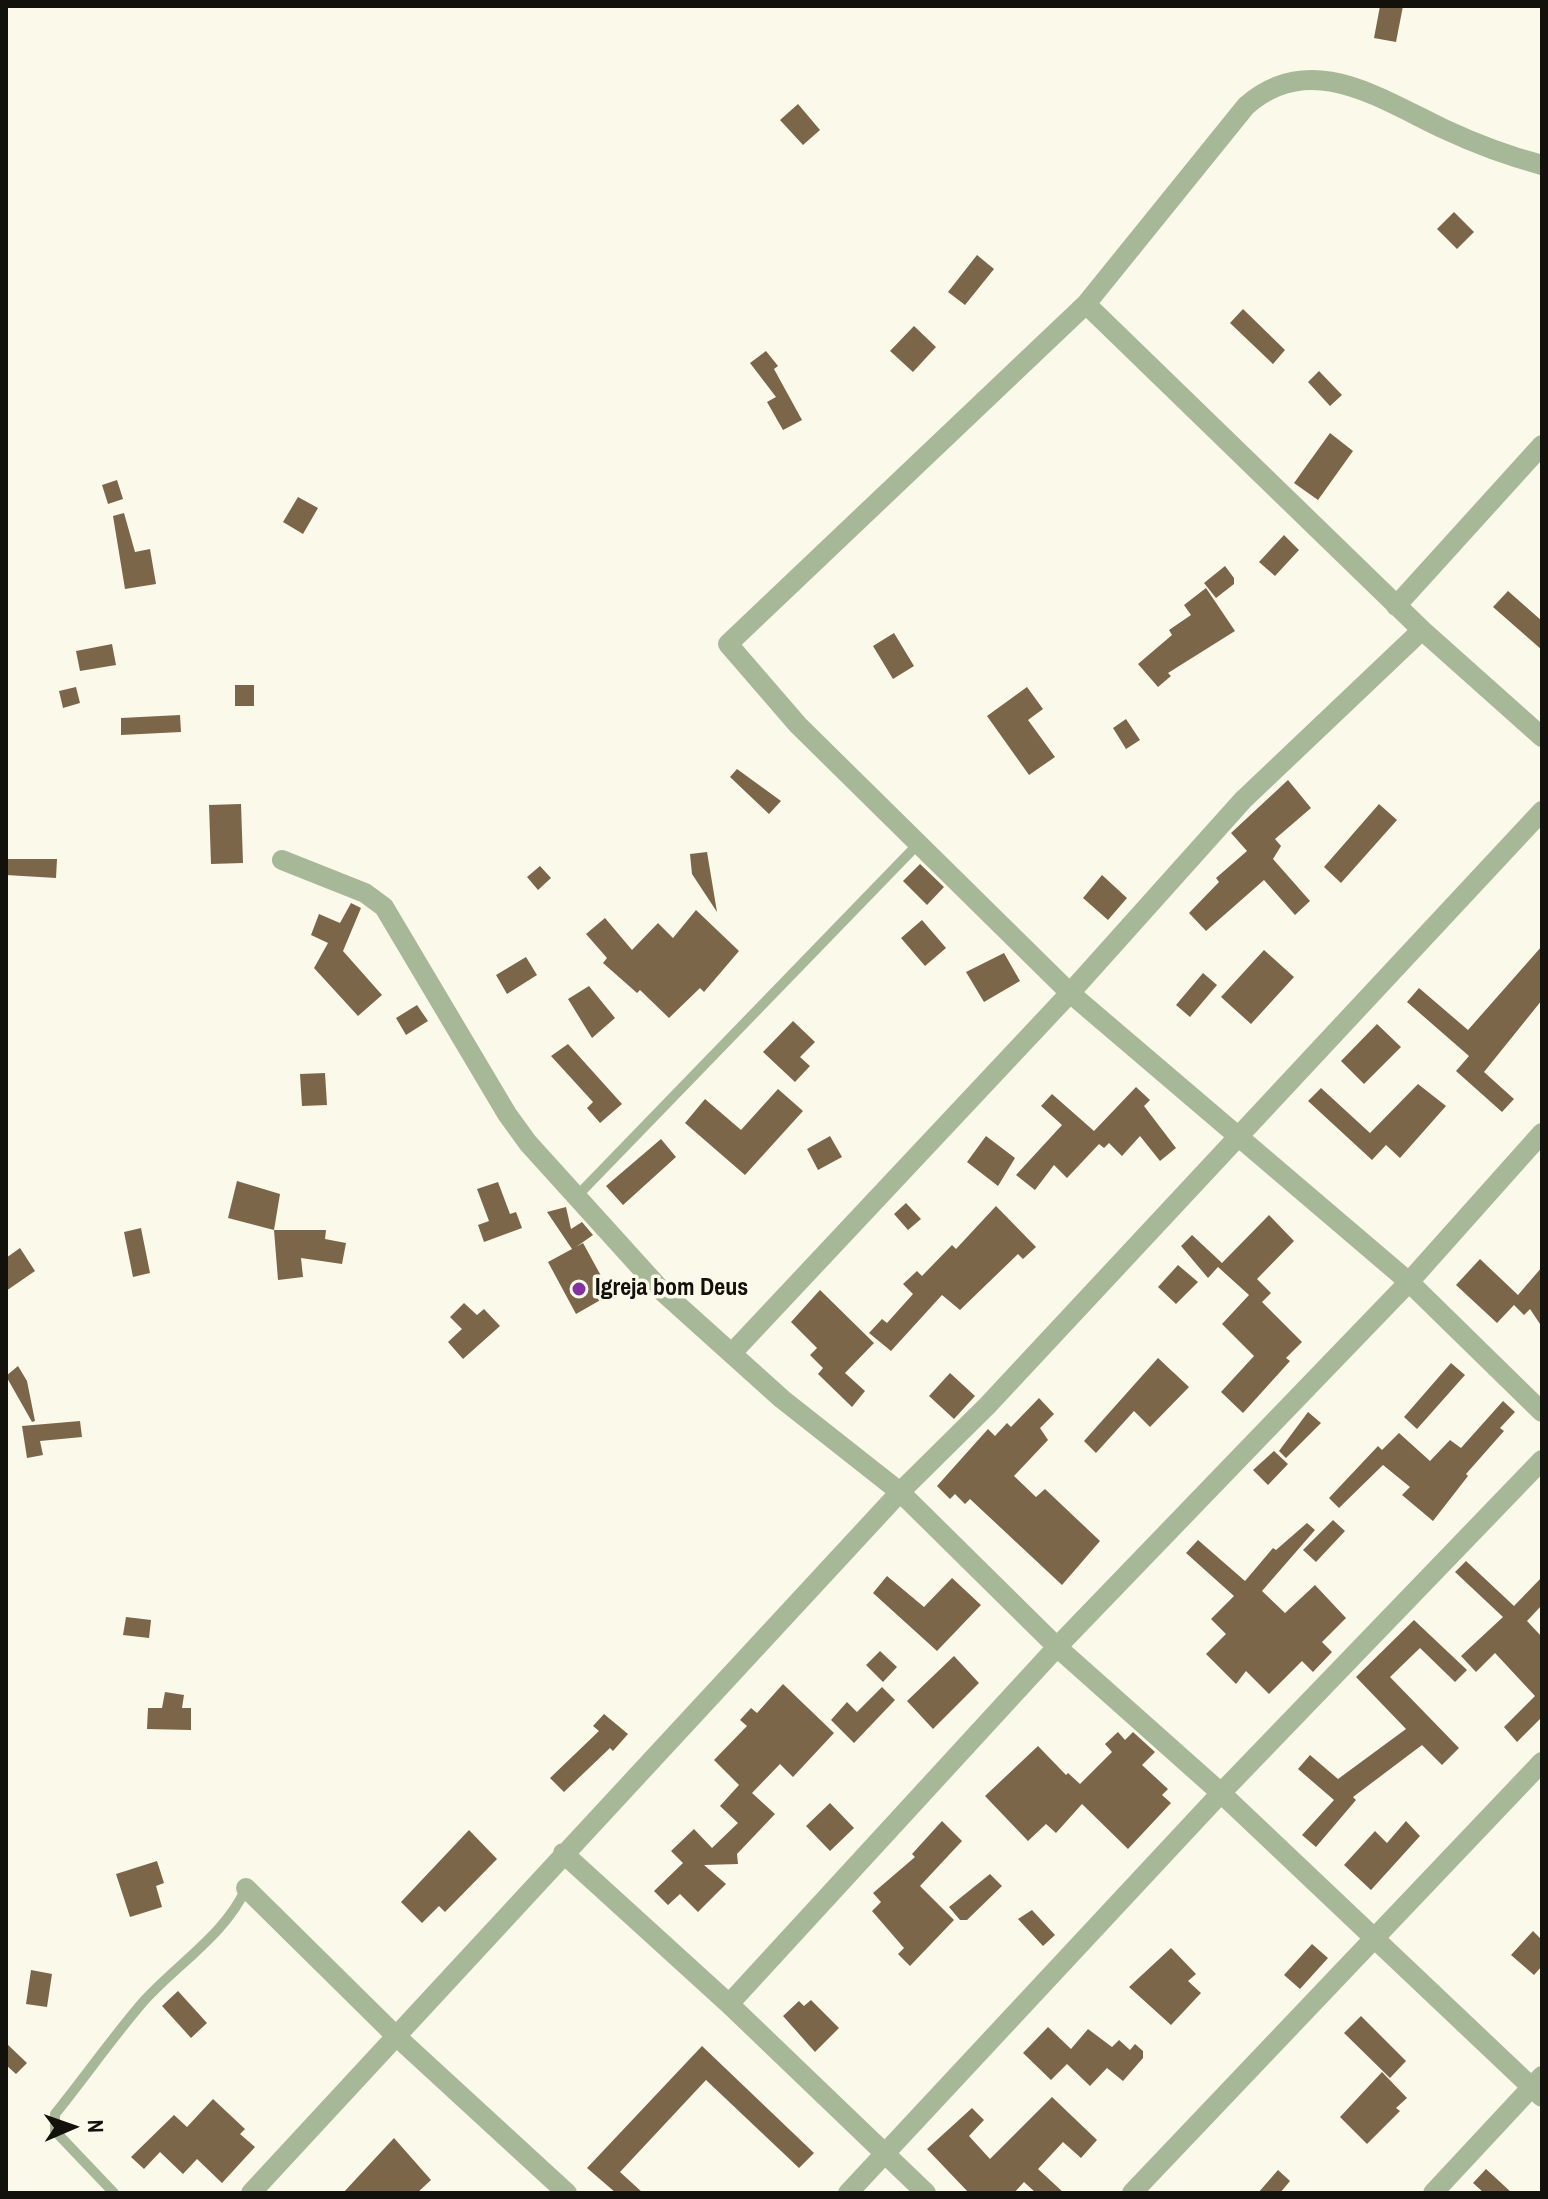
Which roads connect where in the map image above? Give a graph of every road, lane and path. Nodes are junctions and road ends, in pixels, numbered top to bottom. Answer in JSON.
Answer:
{"nodes":[{"id":1,"x":1542,"y":165,"type":"edge"},
{"id":2,"x":1086,"y":304,"type":"junction"},
{"id":3,"x":1542,"y":445,"type":"edge"},
{"id":4,"x":1396,"y":606,"type":"junction"},
{"id":5,"x":1422,"y":630,"type":"junction"},
{"id":6,"x":1542,"y":737,"type":"edge"},
{"id":7,"x":1542,"y":811,"type":"edge"},
{"id":8,"x":919,"y":843,"type":"junction"},
{"id":9,"x":282,"y":860,"type":"dead end"},
{"id":10,"x":1070,"y":993,"type":"junction"},
{"id":11,"x":1542,"y":1133,"type":"edge"},
{"id":12,"x":1239,"y":1137,"type":"junction"},
{"id":13,"x":578,"y":1195,"type":"junction"},
{"id":14,"x":1409,"y":1282,"type":"junction"},
{"id":15,"x":732,"y":1353,"type":"junction"},
{"id":16,"x":1542,"y":1412,"type":"edge"},
{"id":17,"x":1542,"y":1460,"type":"edge"},
{"id":18,"x":900,"y":1492,"type":"junction"},
{"id":19,"x":1057,"y":1647,"type":"junction"},
{"id":20,"x":1542,"y":1762,"type":"edge"},
{"id":21,"x":1221,"y":1793,"type":"junction"},
{"id":22,"x":563,"y":1853,"type":"junction"},
{"id":23,"x":246,"y":1888,"type":"joint"},
{"id":24,"x":1371,"y":1939,"type":"junction"},
{"id":25,"x":729,"y":2004,"type":"junction"},
{"id":26,"x":396,"y":2036,"type":"junction"},
{"id":27,"x":1539,"y":2087,"type":"edge"},
{"id":28,"x":888,"y":2154,"type":"junction"},
{"id":29,"x":114,"y":2193,"type":"edge"},
{"id":30,"x":251,"y":2193,"type":"edge"},
{"id":31,"x":567,"y":2193,"type":"edge"},
{"id":32,"x":848,"y":2193,"type":"edge"},
{"id":33,"x":926,"y":2193,"type":"edge"},
{"id":34,"x":1132,"y":2193,"type":"edge"},
{"id":35,"x":1433,"y":2193,"type":"edge"}],
"edges":[{"from":1,"to":2,"type":"street"},
{"from":2,"to":4,"type":"street"},
{"from":2,"to":8,"type":"street"},
{"from":3,"to":4,"type":"street"},
{"from":4,"to":5,"type":"street"},
{"from":5,"to":6,"type":"street"},
{"from":5,"to":10,"type":"street"},
{"from":7,"to":12,"type":"street"},
{"from":8,"to":10,"type":"street"},
{"from":8,"to":13,"type":"lane"},
{"from":9,"to":13,"type":"street"},
{"from":10,"to":12,"type":"street"},
{"from":10,"to":15,"type":"street"},
{"from":11,"to":14,"type":"street"},
{"from":12,"to":14,"type":"street"},
{"from":12,"to":18,"type":"street"},
{"from":13,"to":15,"type":"street"},
{"from":14,"to":16,"type":"street"},
{"from":14,"to":19,"type":"street"},
{"from":15,"to":18,"type":"street"},
{"from":17,"to":21,"type":"street"},
{"from":18,"to":19,"type":"street"},
{"from":18,"to":22,"type":"street"},
{"from":19,"to":21,"type":"street"},
{"from":19,"to":25,"type":"street"},
{"from":20,"to":24,"type":"street"},
{"from":21,"to":24,"type":"street"},
{"from":21,"to":28,"type":"street"},
{"from":22,"to":25,"type":"street"},
{"from":22,"to":26,"type":"street"},
{"from":23,"to":26,"type":"street"},
{"from":23,"to":29,"type":"lane"},
{"from":24,"to":27,"type":"street"},
{"from":24,"to":34,"type":"street"},
{"from":25,"to":28,"type":"street"},
{"from":26,"to":30,"type":"street"},
{"from":26,"to":31,"type":"street"},
{"from":27,"to":35,"type":"street"},
{"from":28,"to":32,"type":"street"},
{"from":28,"to":33,"type":"street"}]}
